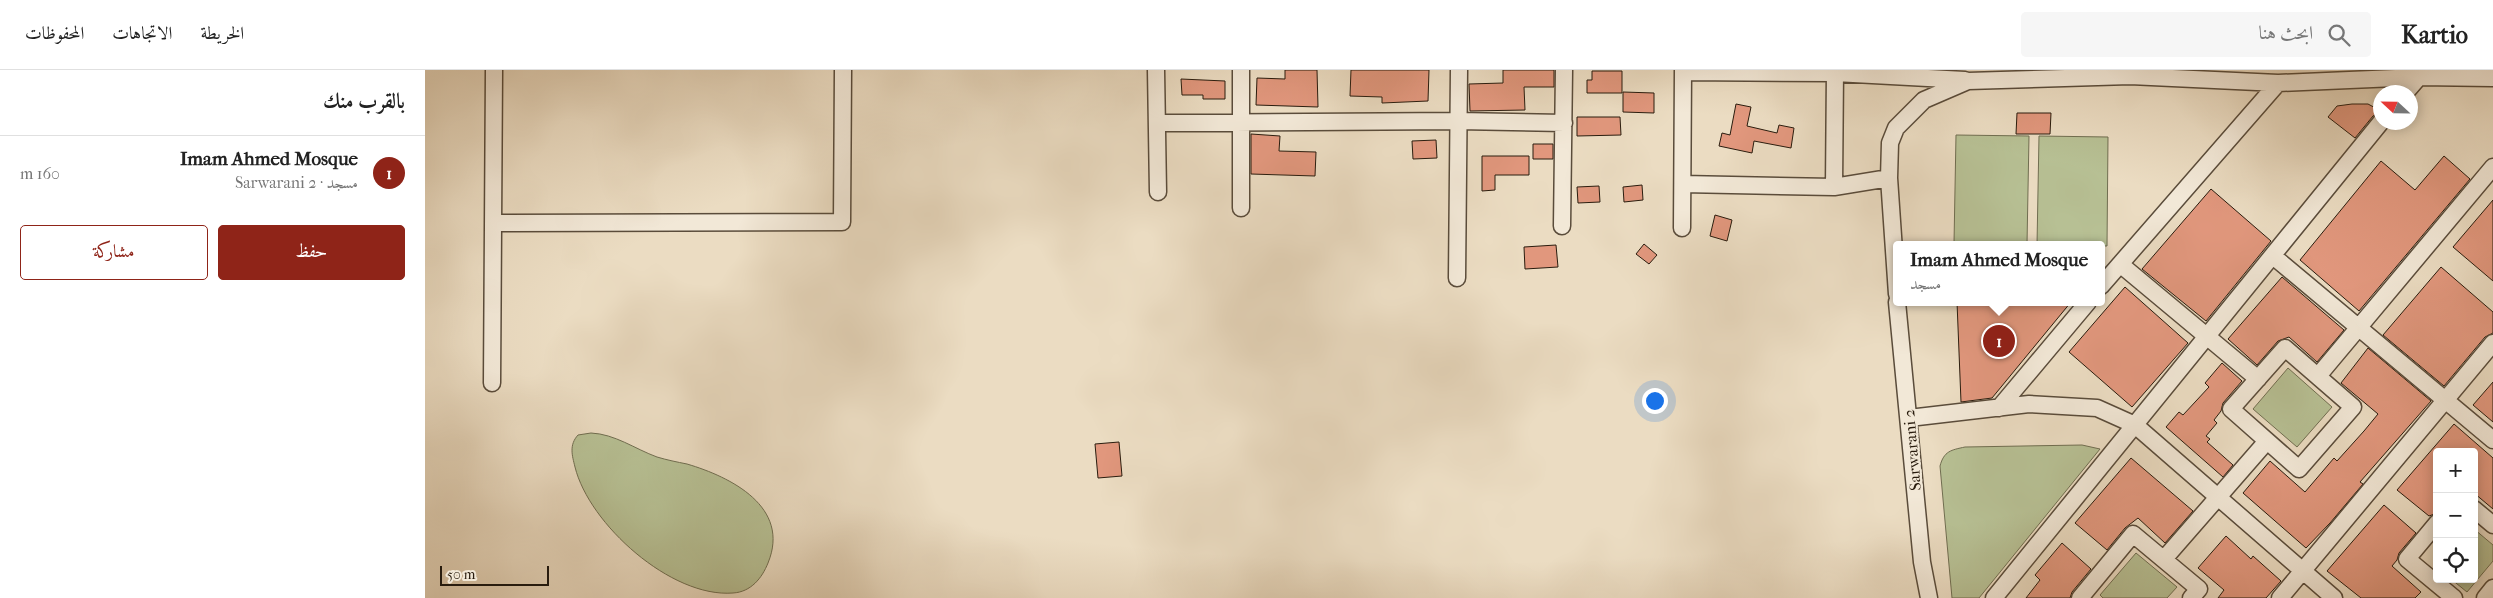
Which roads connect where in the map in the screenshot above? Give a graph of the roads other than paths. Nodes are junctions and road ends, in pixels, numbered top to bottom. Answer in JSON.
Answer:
{"nodes":[{"id":1,"x":494,"y":70,"type":"edge"},
{"id":2,"x":843,"y":70,"type":"edge"},
{"id":3,"x":1156,"y":70,"type":"edge"},
{"id":4,"x":1241,"y":70,"type":"edge"},
{"id":5,"x":1459,"y":70,"type":"edge"},
{"id":6,"x":1564,"y":70,"type":"edge"},
{"id":7,"x":1683,"y":71,"type":"edge"},
{"id":8,"x":1835,"y":71,"type":"edge"},
{"id":9,"x":2130,"y":73,"type":"edge"},
{"id":10,"x":2445,"y":73,"type":"edge"},
{"id":11,"x":2419,"y":77,"type":"junction"},
{"id":12,"x":2288,"y":78,"type":"edge"},
{"id":13,"x":2493,"y":78,"type":"edge"},
{"id":14,"x":1968,"y":80,"type":"junction"},
{"id":15,"x":2412,"y":85,"type":"edge"},
{"id":16,"x":1458,"y":121,"type":"junction"},
{"id":17,"x":1241,"y":122,"type":"junction"},
{"id":18,"x":1158,"y":123,"type":"junction"},
{"id":19,"x":1565,"y":124,"type":"junction"},
{"id":20,"x":2375,"y":130,"type":"edge"},
{"id":21,"x":2493,"y":166,"type":"edge"},
{"id":22,"x":1889,"y":178,"type":"junction"},
{"id":23,"x":1683,"y":184,"type":"junction"},
{"id":24,"x":1834,"y":187,"type":"junction"},
{"id":25,"x":1158,"y":192,"type":"dead end"},
{"id":26,"x":1241,"y":208,"type":"dead end"},
{"id":27,"x":493,"y":223,"type":"junction"},
{"id":28,"x":1562,"y":226,"type":"dead end"},
{"id":29,"x":1682,"y":228,"type":"dead end"},
{"id":30,"x":1893,"y":241,"type":"edge"},
{"id":31,"x":2273,"y":256,"type":"junction"},
{"id":32,"x":2120,"y":264,"type":"junction"},
{"id":33,"x":1457,"y":278,"type":"dead end"},
{"id":34,"x":2105,"y":281,"type":"edge"},
{"id":35,"x":1897,"y":306,"type":"edge"},
{"id":36,"x":2084,"y":306,"type":"edge"},
{"id":37,"x":2358,"y":328,"type":"junction"},
{"id":38,"x":2207,"y":337,"type":"junction"},
{"id":39,"x":2493,"y":343,"type":"edge"},
{"id":40,"x":2318,"y":376,"type":"junction"},
{"id":41,"x":2258,"y":379,"type":"junction"},
{"id":42,"x":492,"y":383,"type":"dead end"},
{"id":43,"x":2445,"y":400,"type":"junction"},
{"id":44,"x":1999,"y":408,"type":"junction"},
{"id":45,"x":1909,"y":418,"type":"junction"},
{"id":46,"x":2135,"y":425,"type":"junction"},
{"id":47,"x":2493,"y":440,"type":"edge"},
{"id":48,"x":2267,"y":441,"type":"junction"},
{"id":49,"x":2217,"y":496,"type":"junction"},
{"id":50,"x":2478,"y":512,"type":"edge"},
{"id":51,"x":2492,"y":523,"type":"edge"},
{"id":52,"x":2433,"y":528,"type":"edge"},
{"id":53,"x":2163,"y":559,"type":"junction"},
{"id":54,"x":2303,"y":571,"type":"junction"},
{"id":55,"x":2493,"y":588,"type":"edge"},
{"id":56,"x":1929,"y":598,"type":"edge"},
{"id":57,"x":1994,"y":598,"type":"edge"},
{"id":58,"x":2081,"y":598,"type":"edge"},
{"id":59,"x":2191,"y":598,"type":"edge"},
{"id":60,"x":2280,"y":598,"type":"edge"},
{"id":61,"x":2334,"y":598,"type":"edge"},
{"id":62,"x":2454,"y":598,"type":"edge"},
{"id":63,"x":2485,"y":598,"type":"edge"}],
"edges":[{"from":1,"to":27,"type":"street"},
{"from":2,"to":27,"type":"street"},
{"from":3,"to":18,"type":"street"},
{"from":4,"to":17,"type":"street"},
{"from":5,"to":16,"type":"street"},
{"from":6,"to":19,"type":"street"},
{"from":7,"to":8,"type":"street"},
{"from":7,"to":23,"type":"street"},
{"from":8,"to":14,"type":"street"},
{"from":8,"to":24,"type":"street"},
{"from":9,"to":12,"type":"street"},
{"from":9,"to":14,"type":"street"},
{"from":10,"to":11,"type":"street"},
{"from":10,"to":13,"type":"street"},
{"from":11,"to":12,"type":"street"},
{"from":11,"to":15,"type":"street"},
{"from":12,"to":32,"type":"street"},
{"from":14,"to":22,"type":"street"},
{"from":16,"to":17,"type":"street"},
{"from":16,"to":19,"type":"street"},
{"from":16,"to":33,"type":"street"},
{"from":17,"to":18,"type":"street"},
{"from":17,"to":26,"type":"street"},
{"from":18,"to":25,"type":"street"},
{"from":19,"to":28,"type":"street"},
{"from":20,"to":31,"type":"street"},
{"from":21,"to":37,"type":"street"},
{"from":22,"to":24,"type":"street"},
{"from":22,"to":30,"type":"street"},
{"from":23,"to":24,"type":"street"},
{"from":23,"to":29,"type":"street"},
{"from":27,"to":42,"type":"street"},
{"from":31,"to":37,"type":"street"},
{"from":31,"to":38,"type":"street"},
{"from":32,"to":34,"type":"street"},
{"from":32,"to":38,"type":"street"},
{"from":35,"to":45,"type":"street","name":"Sarwarani 2"},
{"from":36,"to":44,"type":"street"},
{"from":37,"to":40,"type":"street"},
{"from":37,"to":43,"type":"street"},
{"from":38,"to":41,"type":"street"},
{"from":38,"to":46,"type":"street"},
{"from":39,"to":43,"type":"street"},
{"from":40,"to":41,"type":"street"},
{"from":40,"to":48,"type":"street"},
{"from":41,"to":48,"type":"street"},
{"from":43,"to":47,"type":"street"},
{"from":43,"to":54,"type":"street"},
{"from":44,"to":45,"type":"street"},
{"from":44,"to":46,"type":"street"},
{"from":45,"to":56,"type":"street","name":"Sarwarani 2"},
{"from":46,"to":49,"type":"street"},
{"from":46,"to":57,"type":"street"},
{"from":48,"to":49,"type":"street"},
{"from":49,"to":53,"type":"street"},
{"from":49,"to":54,"type":"street"},
{"from":50,"to":51,"type":"street"},
{"from":52,"to":62,"type":"street"},
{"from":53,"to":58,"type":"street"},
{"from":53,"to":59,"type":"street"},
{"from":54,"to":60,"type":"street"},
{"from":54,"to":61,"type":"street"},
{"from":55,"to":63,"type":"street"}]}
